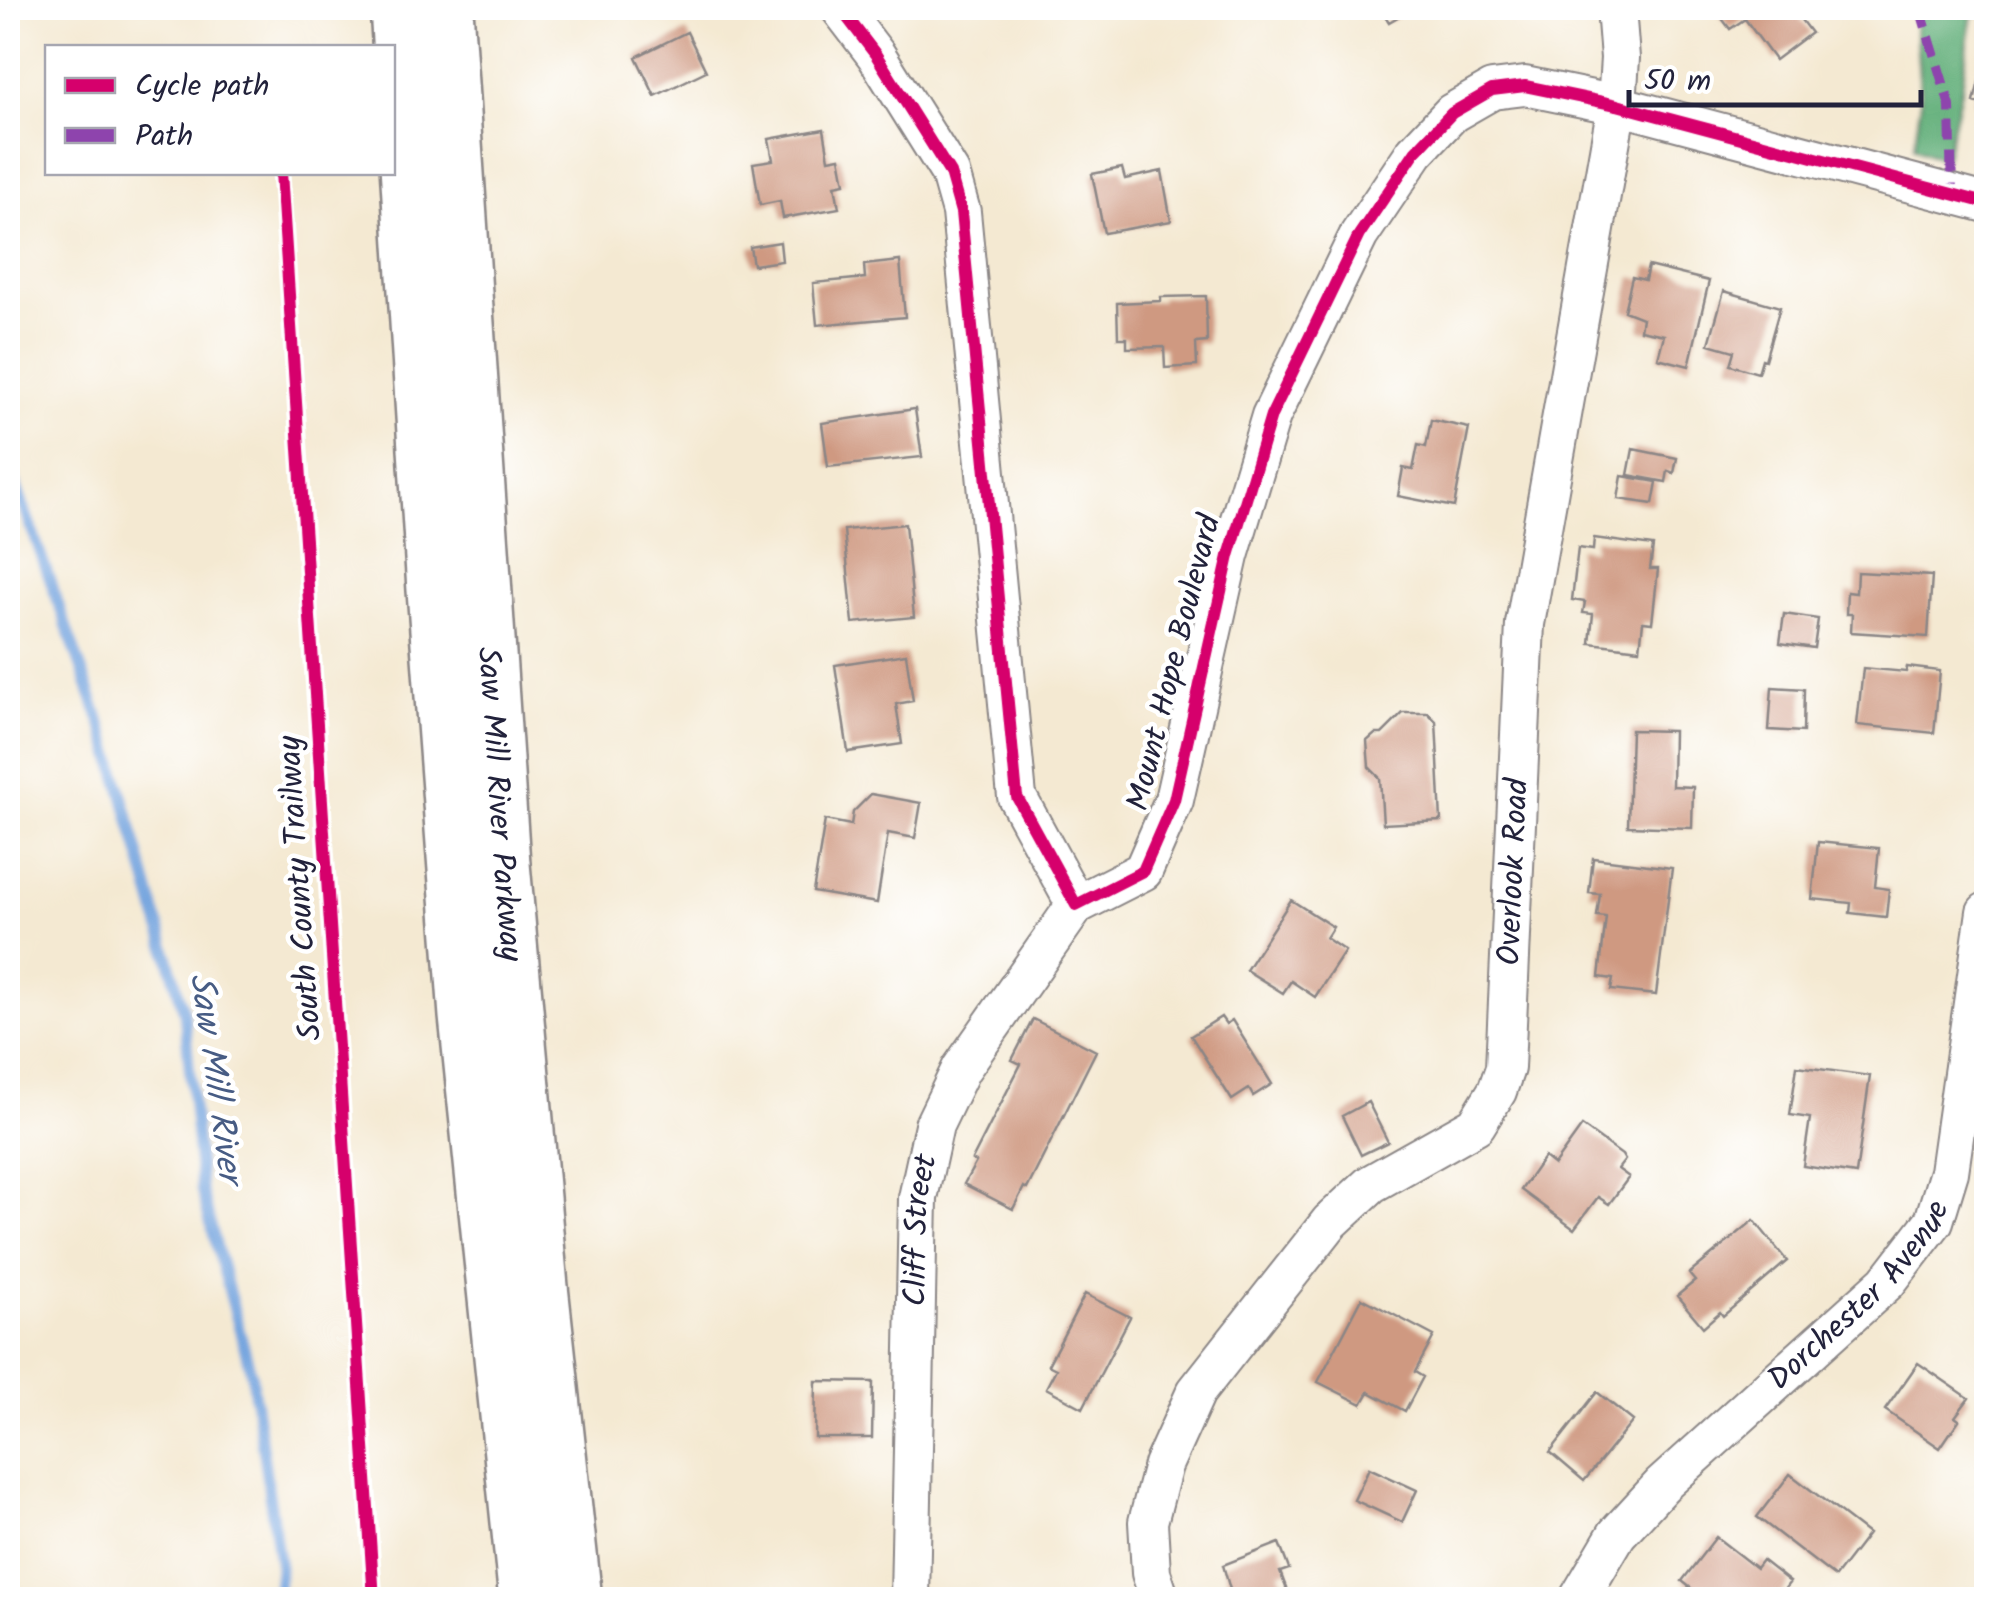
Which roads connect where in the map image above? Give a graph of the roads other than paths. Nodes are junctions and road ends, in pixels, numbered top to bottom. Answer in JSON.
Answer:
{"nodes":[{"id":1,"x":398,"y":8,"type":"edge"},
{"id":2,"x":444,"y":8,"type":"edge"},
{"id":3,"x":840,"y":8,"type":"edge"},
{"id":4,"x":1616,"y":8,"type":"edge"},
{"id":5,"x":1617,"y":105,"type":"junction"},
{"id":6,"x":1986,"y":203,"type":"edge"},
{"id":7,"x":1076,"y":905,"type":"junction"},
{"id":8,"x":1986,"y":912,"type":"edge"},
{"id":9,"x":527,"y":1600,"type":"edge"},
{"id":10,"x":574,"y":1600,"type":"edge"},
{"id":11,"x":910,"y":1600,"type":"edge"},
{"id":12,"x":1160,"y":1600,"type":"edge"},
{"id":13,"x":1578,"y":1600,"type":"edge"}],
"edges":[{"from":1,"to":9,"type":"highway","name":"Saw Mill River Parkway"},
{"from":2,"to":10,"type":"highway","name":"Saw Mill River Parkway"},
{"from":3,"to":7,"type":"street"},
{"from":4,"to":5,"type":"street","name":"Overlook Road"},
{"from":5,"to":6,"type":"street","name":"Mount Hope Boulevard"},
{"from":5,"to":7,"type":"street","name":"Mount Hope Boulevard"},
{"from":5,"to":12,"type":"street","name":"Overlook Road"},
{"from":7,"to":11,"type":"street","name":"Cliff Street"},
{"from":8,"to":13,"type":"street","name":"Dorchester Avenue"}]}
